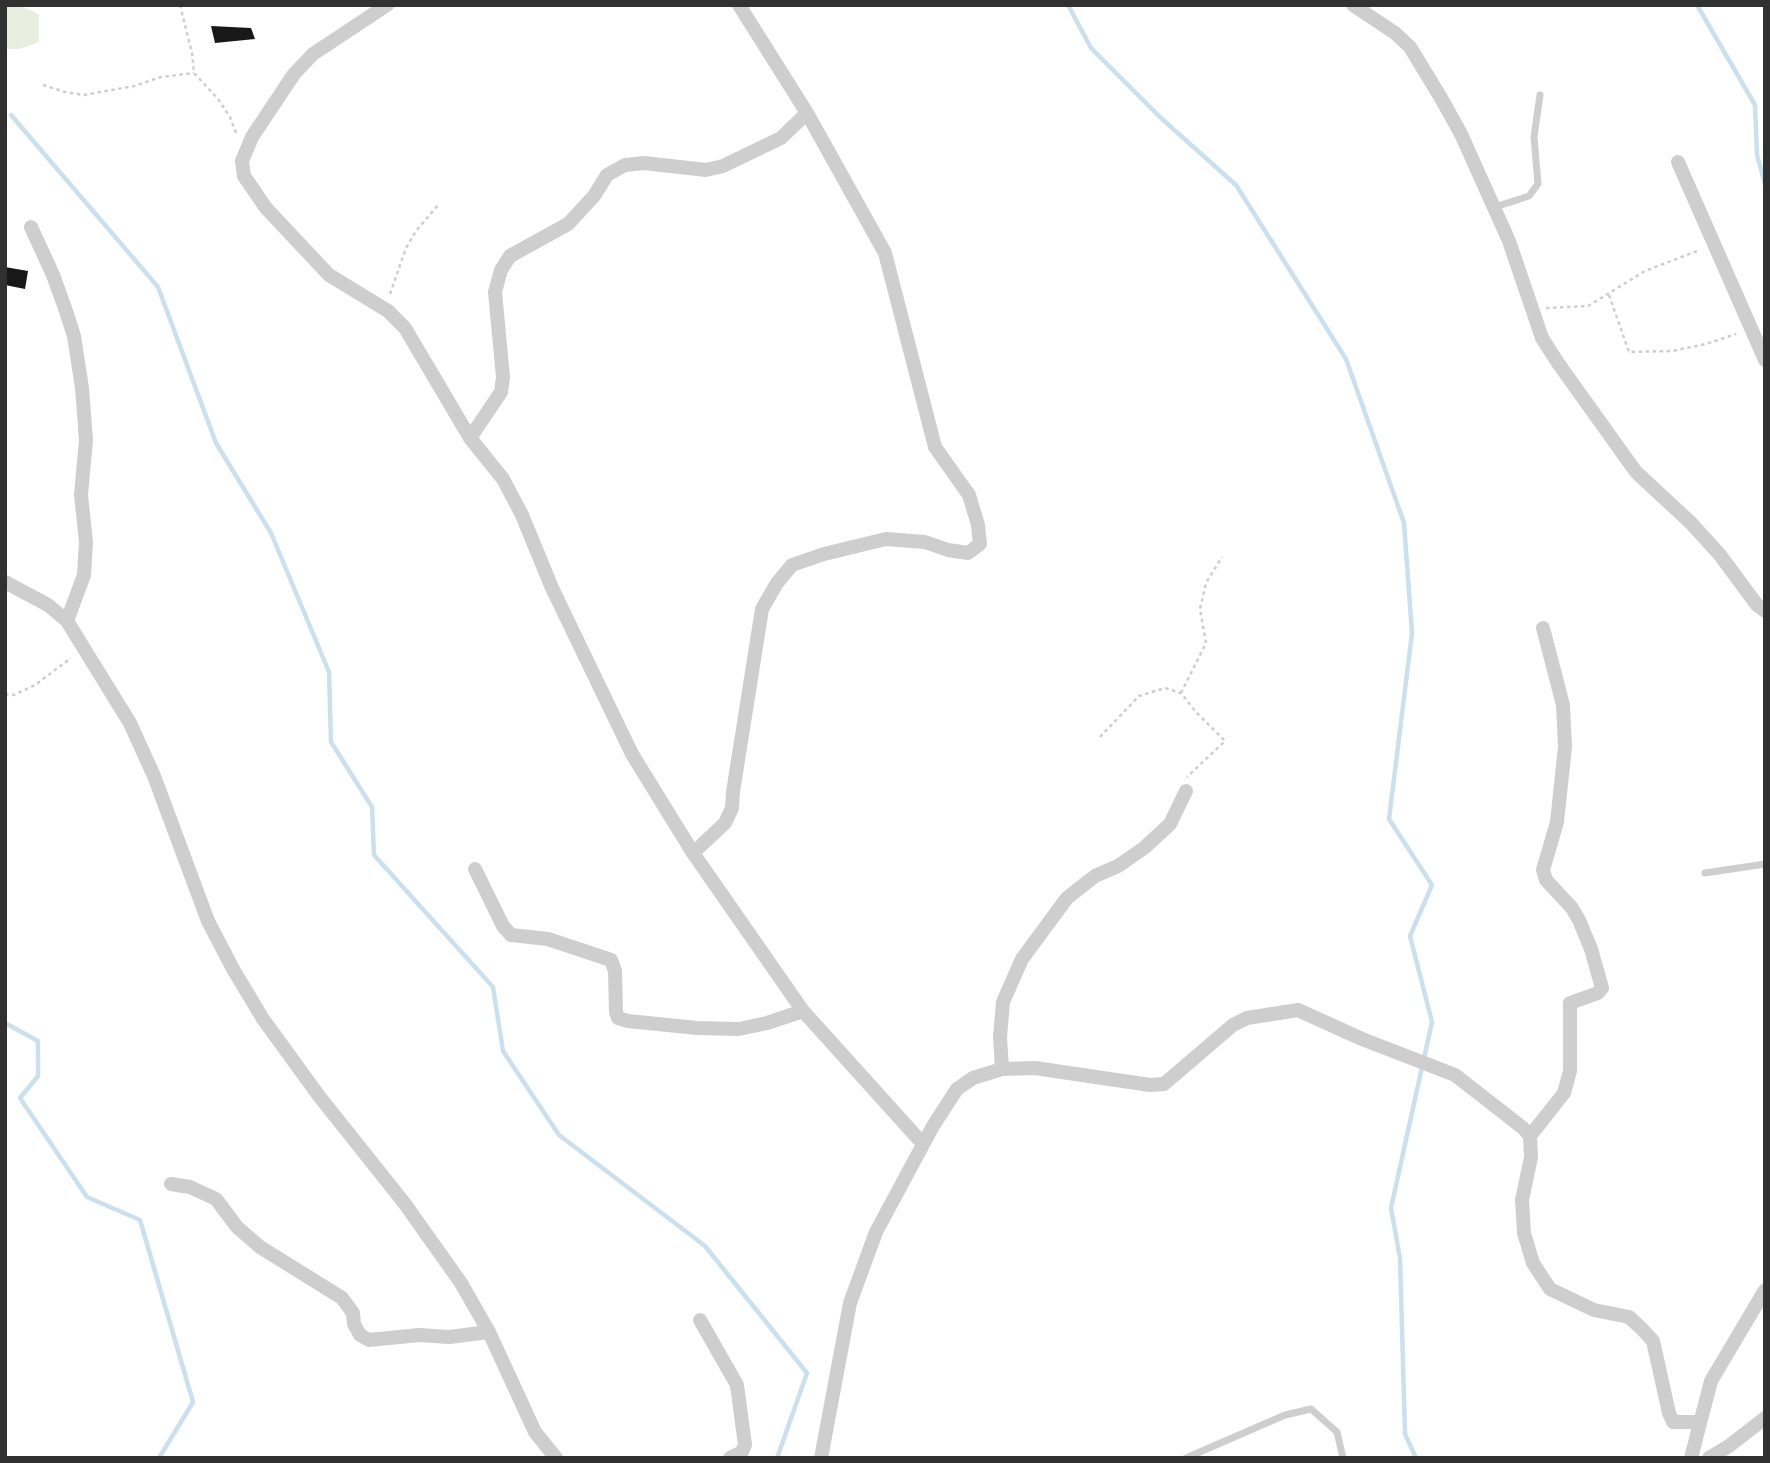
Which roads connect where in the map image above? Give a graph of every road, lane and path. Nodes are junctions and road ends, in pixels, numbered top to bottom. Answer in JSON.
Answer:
{"nodes":[{"id":1,"x":180,"y":5,"type":"edge"},
{"id":2,"x":387,"y":5,"type":"edge"},
{"id":3,"x":739,"y":5,"type":"edge"},
{"id":4,"x":1353,"y":5,"type":"edge"},
{"id":5,"x":194,"y":73,"type":"junction"},
{"id":6,"x":43,"y":85,"type":"dead end"},
{"id":7,"x":1540,"y":95,"type":"dead end"},
{"id":8,"x":807,"y":113,"type":"junction"},
{"id":9,"x":247,"y":150,"type":"junction"},
{"id":10,"x":1678,"y":162,"type":"dead end"},
{"id":11,"x":439,"y":204,"type":"dead end"},
{"id":12,"x":1494,"y":207,"type":"junction"},
{"id":13,"x":31,"y":227,"type":"dead end"},
{"id":14,"x":1713,"y":245,"type":"junction"},
{"id":15,"x":1609,"y":295,"type":"junction"},
{"id":16,"x":1532,"y":310,"type":"junction"},
{"id":17,"x":387,"y":311,"type":"junction"},
{"id":18,"x":1749,"y":329,"type":"junction"},
{"id":19,"x":1765,"y":359,"type":"edge"},
{"id":20,"x":470,"y":438,"type":"junction"},
{"id":21,"x":1222,"y":558,"type":"dead end"},
{"id":22,"x":5,"y":582,"type":"edge"},
{"id":23,"x":1765,"y":611,"type":"edge"},
{"id":24,"x":67,"y":621,"type":"junction"},
{"id":25,"x":1543,"y":628,"type":"dead end"},
{"id":26,"x":85,"y":646,"type":"junction"},
{"id":27,"x":1181,"y":693,"type":"junction"},
{"id":28,"x":5,"y":694,"type":"edge"},
{"id":29,"x":1100,"y":737,"type":"dead end"},
{"id":30,"x":1186,"y":791,"type":"joint"},
{"id":31,"x":693,"y":853,"type":"junction"},
{"id":32,"x":1765,"y":864,"type":"edge"},
{"id":33,"x":475,"y":869,"type":"dead end"},
{"id":34,"x":1705,"y":873,"type":"dead end"},
{"id":35,"x":803,"y":1011,"type":"junction"},
{"id":36,"x":1002,"y":1069,"type":"junction"},
{"id":37,"x":1530,"y":1136,"type":"junction"},
{"id":38,"x":923,"y":1144,"type":"junction"},
{"id":39,"x":171,"y":1184,"type":"dead end"},
{"id":40,"x":1765,"y":1290,"type":"edge"},
{"id":41,"x":700,"y":1320,"type":"dead end"},
{"id":42,"x":489,"y":1332,"type":"junction"},
{"id":43,"x":1765,"y":1418,"type":"edge"},
{"id":44,"x":1700,"y":1422,"type":"junction"},
{"id":45,"x":556,"y":1458,"type":"edge"},
{"id":46,"x":730,"y":1458,"type":"edge"},
{"id":47,"x":821,"y":1458,"type":"edge"},
{"id":48,"x":1186,"y":1458,"type":"edge"},
{"id":49,"x":1343,"y":1458,"type":"edge"},
{"id":50,"x":1691,"y":1458,"type":"edge"},
{"id":51,"x":1709,"y":1458,"type":"edge"}],
"edges":[{"from":1,"to":5,"type":"path"},
{"from":2,"to":9,"type":"street"},
{"from":3,"to":8,"type":"street"},
{"from":4,"to":12,"type":"street"},
{"from":5,"to":6,"type":"path"},
{"from":5,"to":9,"type":"path"},
{"from":7,"to":12,"type":"lane"},
{"from":8,"to":20,"type":"street"},
{"from":8,"to":31,"type":"street"},
{"from":9,"to":17,"type":"street"},
{"from":10,"to":14,"type":"street"},
{"from":11,"to":17,"type":"path"},
{"from":12,"to":16,"type":"street"},
{"from":13,"to":24,"type":"street"},
{"from":14,"to":15,"type":"path"},
{"from":14,"to":18,"type":"street"},
{"from":15,"to":16,"type":"path"},
{"from":15,"to":18,"type":"path"},
{"from":16,"to":23,"type":"street"},
{"from":17,"to":20,"type":"street"},
{"from":18,"to":19,"type":"street"},
{"from":20,"to":31,"type":"street"},
{"from":21,"to":27,"type":"path"},
{"from":22,"to":24,"type":"street"},
{"from":24,"to":26,"type":"street"},
{"from":25,"to":37,"type":"street"},
{"from":26,"to":28,"type":"path"},
{"from":26,"to":42,"type":"street"},
{"from":27,"to":29,"type":"path"},
{"from":27,"to":30,"type":"path"},
{"from":30,"to":36,"type":"street"},
{"from":31,"to":35,"type":"street"},
{"from":32,"to":34,"type":"lane"},
{"from":33,"to":35,"type":"street"},
{"from":35,"to":38,"type":"street"},
{"from":36,"to":37,"type":"street"},
{"from":36,"to":38,"type":"street"},
{"from":37,"to":44,"type":"street"},
{"from":38,"to":47,"type":"street"},
{"from":39,"to":42,"type":"street"},
{"from":40,"to":44,"type":"street"},
{"from":41,"to":46,"type":"street"},
{"from":42,"to":45,"type":"street"},
{"from":43,"to":51,"type":"street"},
{"from":44,"to":50,"type":"street"},
{"from":48,"to":49,"type":"lane"}]}
